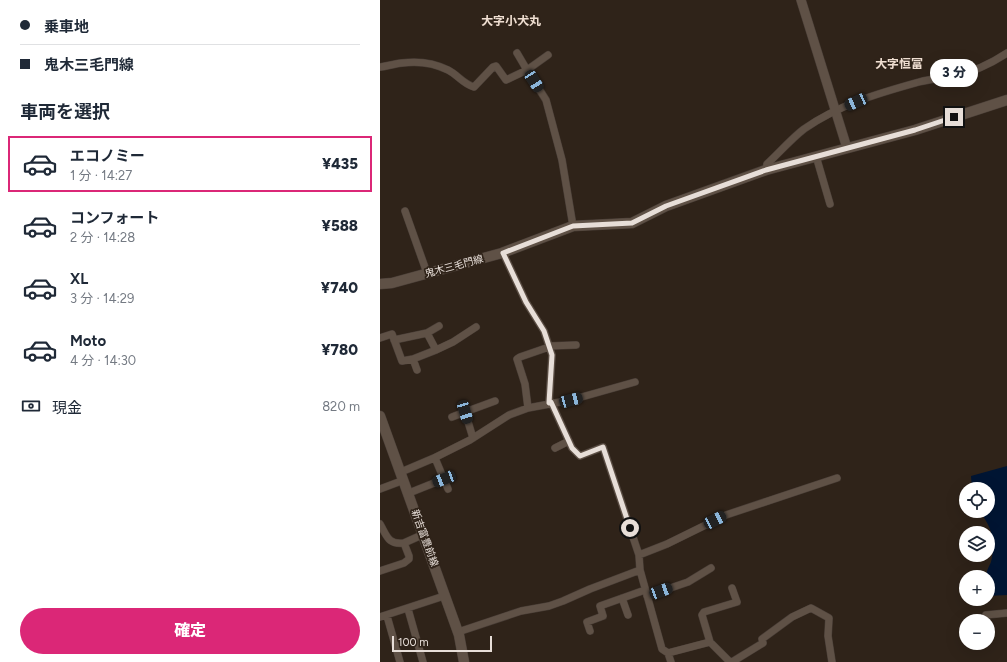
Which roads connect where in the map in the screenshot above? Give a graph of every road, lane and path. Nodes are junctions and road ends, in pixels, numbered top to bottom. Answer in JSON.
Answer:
{"nodes":[{"id":1,"x":801,"y":0,"type":"edge"},
{"id":2,"x":517,"y":53,"type":"dead end"},
{"id":3,"x":1007,"y":53,"type":"edge"},
{"id":4,"x":548,"y":55,"type":"dead end"},
{"id":5,"x":380,"y":67,"type":"edge"},
{"id":6,"x":527,"y":70,"type":"junction"},
{"id":7,"x":1007,"y":100,"type":"edge"},
{"id":8,"x":835,"y":111,"type":"junction"},
{"id":9,"x":847,"y":148,"type":"junction"},
{"id":10,"x":816,"y":156,"type":"junction"},
{"id":11,"x":766,"y":170,"type":"junction"},
{"id":12,"x":830,"y":204,"type":"dead end"},
{"id":13,"x":404,"y":211,"type":"dead end"},
{"id":14,"x":573,"y":226,"type":"junction"},
{"id":15,"x":503,"y":253,"type":"junction"},
{"id":16,"x":427,"y":273,"type":"junction"},
{"id":17,"x":380,"y":284,"type":"edge"},
{"id":18,"x":439,"y":326,"type":"dead end"},
{"id":19,"x":476,"y":326,"type":"dead end"},
{"id":20,"x":427,"y":333,"type":"junction"},
{"id":21,"x":380,"y":338,"type":"edge"},
{"id":22,"x":394,"y":340,"type":"junction"},
{"id":23,"x":576,"y":345,"type":"dead end"},
{"id":24,"x":549,"y":346,"type":"junction"},
{"id":25,"x":436,"y":350,"type":"junction"},
{"id":26,"x":413,"y":360,"type":"junction"},
{"id":27,"x":417,"y":370,"type":"dead end"},
{"id":28,"x":635,"y":382,"type":"dead end"},
{"id":29,"x":495,"y":401,"type":"dead end"},
{"id":30,"x":550,"y":403,"type":"junction"},
{"id":31,"x":528,"y":408,"type":"junction"},
{"id":32,"x":465,"y":412,"type":"junction"},
{"id":33,"x":380,"y":416,"type":"edge"},
{"id":34,"x":452,"y":417,"type":"dead end"},
{"id":35,"x":383,"y":431,"type":"edge"},
{"id":36,"x":473,"y":438,"type":"junction"},
{"id":37,"x":569,"y":441,"type":"junction"},
{"id":38,"x":555,"y":448,"type":"dead end"},
{"id":39,"x":435,"y":458,"type":"junction"},
{"id":40,"x":402,"y":476,"type":"junction"},
{"id":41,"x":837,"y":478,"type":"dead end"},
{"id":42,"x":444,"y":479,"type":"junction"},
{"id":43,"x":380,"y":489,"type":"edge"},
{"id":44,"x":448,"y":489,"type":"dead end"},
{"id":45,"x":409,"y":493,"type":"junction"},
{"id":46,"x":380,"y":524,"type":"edge"},
{"id":47,"x":424,"y":534,"type":"junction"},
{"id":48,"x":404,"y":543,"type":"junction"},
{"id":49,"x":639,"y":555,"type":"junction"},
{"id":50,"x":711,"y":568,"type":"dead end"},
{"id":51,"x":640,"y":570,"type":"junction"},
{"id":52,"x":380,"y":571,"type":"edge"},
{"id":53,"x":732,"y":588,"type":"dead end"},
{"id":54,"x":646,"y":593,"type":"junction"},
{"id":55,"x":444,"y":596,"type":"junction"},
{"id":56,"x":622,"y":598,"type":"junction"},
{"id":57,"x":408,"y":609,"type":"junction"},
{"id":58,"x":1007,"y":613,"type":"edge"},
{"id":59,"x":995,"y":614,"type":"edge"},
{"id":60,"x":628,"y":615,"type":"dead end"},
{"id":61,"x":383,"y":617,"type":"edge"},
{"id":62,"x":590,"y":631,"type":"dead end"},
{"id":63,"x":458,"y":632,"type":"junction"},
{"id":64,"x":710,"y":642,"type":"junction"},
{"id":65,"x":668,"y":653,"type":"junction"},
{"id":66,"x":400,"y":662,"type":"edge"},
{"id":67,"x":423,"y":662,"type":"edge"},
{"id":68,"x":464,"y":662,"type":"edge"},
{"id":69,"x":670,"y":662,"type":"edge"},
{"id":70,"x":731,"y":662,"type":"edge"},
{"id":71,"x":832,"y":662,"type":"edge"}],
"edges":[{"from":1,"to":8,"type":"street"},
{"from":2,"to":6,"type":"street"},
{"from":3,"to":8,"type":"street"},
{"from":4,"to":6,"type":"street"},
{"from":5,"to":6,"type":"street"},
{"from":6,"to":14,"type":"street"},
{"from":7,"to":9,"type":"main road","name":"鬼木三毛門線"},
{"from":8,"to":9,"type":"street"},
{"from":8,"to":11,"type":"street"},
{"from":9,"to":10,"type":"main road","name":"鬼木三毛門線"},
{"from":10,"to":11,"type":"main road","name":"鬼木三毛門線"},
{"from":10,"to":12,"type":"street"},
{"from":11,"to":14,"type":"main road","name":"鬼木三毛門線"},
{"from":13,"to":16,"type":"street"},
{"from":14,"to":15,"type":"main road","name":"鬼木三毛門線"},
{"from":15,"to":16,"type":"main road","name":"鬼木三毛門線"},
{"from":15,"to":24,"type":"street"},
{"from":16,"to":17,"type":"main road","name":"鬼木三毛門線"},
{"from":18,"to":20,"type":"street"},
{"from":19,"to":25,"type":"street"},
{"from":20,"to":22,"type":"street"},
{"from":20,"to":25,"type":"street"},
{"from":21,"to":22,"type":"street"},
{"from":22,"to":26,"type":"street"},
{"from":23,"to":24,"type":"street"},
{"from":24,"to":30,"type":"street"},
{"from":24,"to":31,"type":"street"},
{"from":25,"to":26,"type":"street"},
{"from":26,"to":27,"type":"street"},
{"from":28,"to":30,"type":"street"},
{"from":29,"to":32,"type":"street"},
{"from":30,"to":31,"type":"street"},
{"from":30,"to":37,"type":"street"},
{"from":31,"to":36,"type":"street"},
{"from":32,"to":34,"type":"street"},
{"from":32,"to":36,"type":"street"},
{"from":33,"to":35,"type":"main road","name":"新吉富豊前線"},
{"from":35,"to":40,"type":"main road","name":"新吉富豊前線"},
{"from":36,"to":39,"type":"street"},
{"from":37,"to":38,"type":"street"},
{"from":37,"to":49,"type":"street"},
{"from":39,"to":40,"type":"street"},
{"from":39,"to":42,"type":"street"},
{"from":40,"to":43,"type":"street"},
{"from":40,"to":45,"type":"main road","name":"新吉富豊前線"},
{"from":41,"to":49,"type":"street"},
{"from":42,"to":44,"type":"street"},
{"from":42,"to":45,"type":"street"},
{"from":45,"to":47,"type":"main road","name":"新吉富豊前線"},
{"from":46,"to":48,"type":"street"},
{"from":47,"to":48,"type":"street"},
{"from":47,"to":55,"type":"main road","name":"新吉富豊前線"},
{"from":48,"to":52,"type":"street"},
{"from":49,"to":51,"type":"street"},
{"from":50,"to":54,"type":"street"},
{"from":51,"to":54,"type":"street"},
{"from":51,"to":63,"type":"street"},
{"from":53,"to":64,"type":"street"},
{"from":54,"to":56,"type":"street"},
{"from":54,"to":65,"type":"street"},
{"from":55,"to":57,"type":"street"},
{"from":55,"to":63,"type":"main road","name":"新吉富豊前線"},
{"from":56,"to":60,"type":"street"},
{"from":56,"to":62,"type":"street"},
{"from":57,"to":61,"type":"street"},
{"from":57,"to":67,"type":"street"},
{"from":58,"to":59,"type":"street"},
{"from":61,"to":66,"type":"street"},
{"from":63,"to":68,"type":"main road","name":"新吉富豊前線"},
{"from":64,"to":65,"type":"street"},
{"from":64,"to":70,"type":"street"},
{"from":65,"to":69,"type":"street"},
{"from":70,"to":71,"type":"street"}]}
